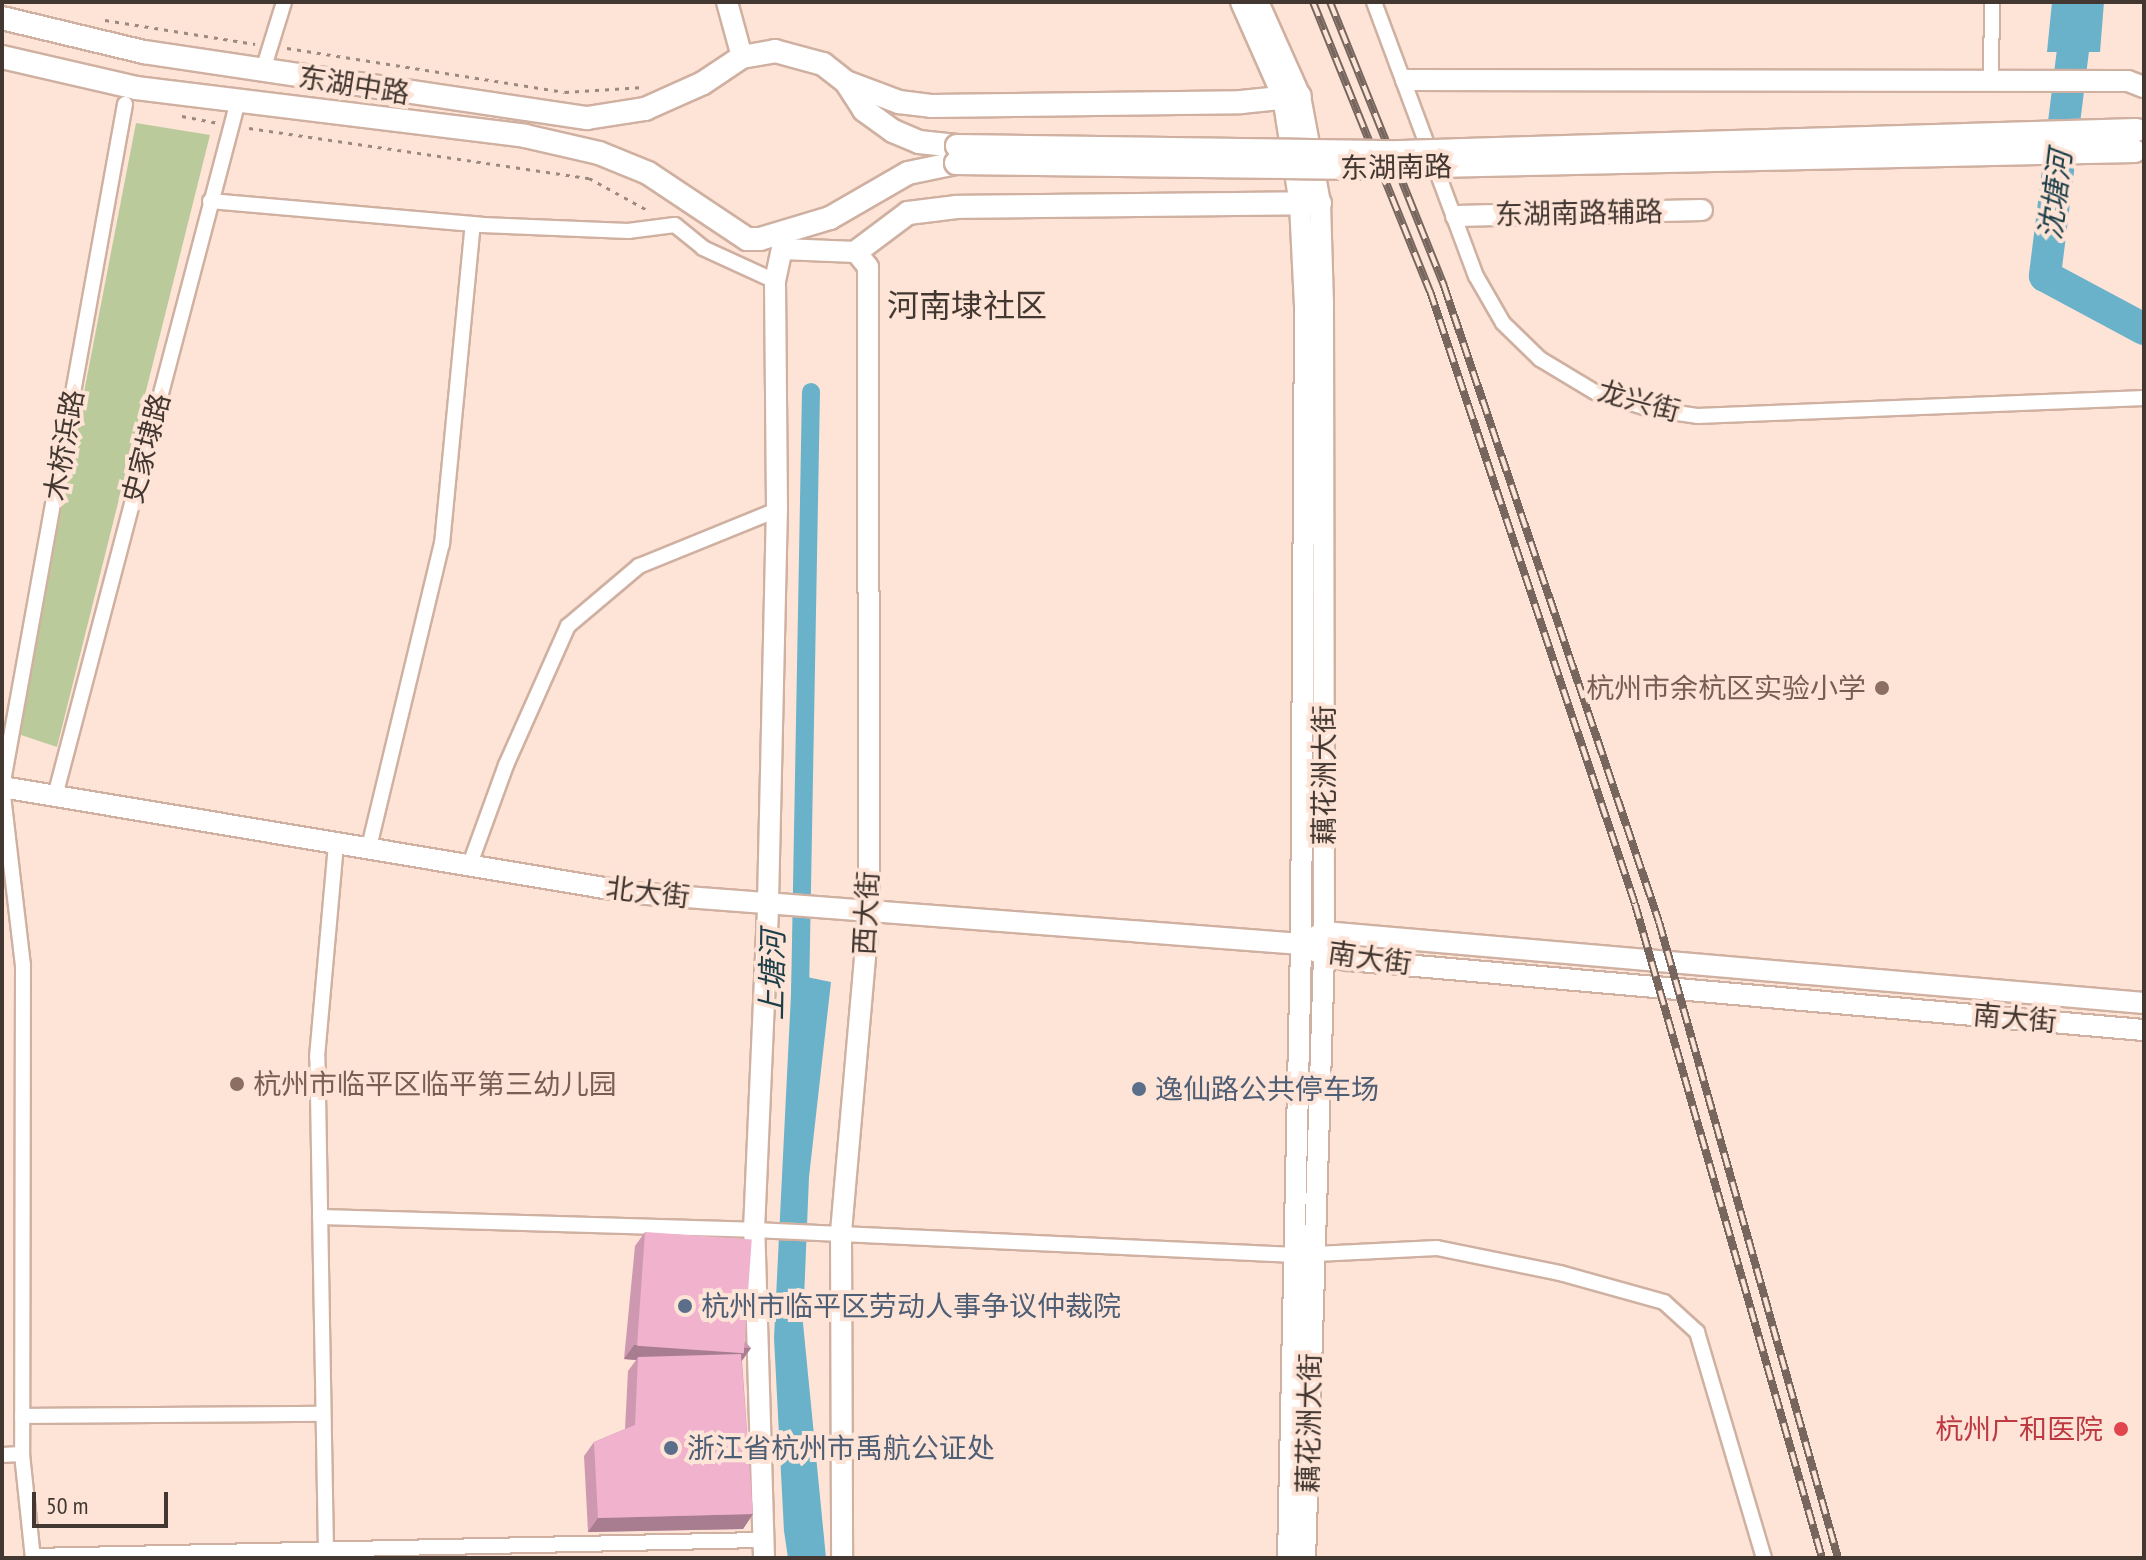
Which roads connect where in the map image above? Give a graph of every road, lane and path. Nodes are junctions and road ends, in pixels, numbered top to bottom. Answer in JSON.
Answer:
{"nodes":[{"id":1,"x":284,"y":2,"type":"edge"},
{"id":2,"x":727,"y":2,"type":"edge"},
{"id":3,"x":1241,"y":2,"type":"edge"},
{"id":4,"x":1258,"y":2,"type":"edge"},
{"id":5,"x":1374,"y":2,"type":"edge"},
{"id":6,"x":1992,"y":2,"type":"edge"},
{"id":7,"x":2,"y":18,"type":"edge"},
{"id":8,"x":98,"y":19,"type":"dead end"},
{"id":9,"x":270,"y":46,"type":"junction"},
{"id":10,"x":2,"y":57,"type":"edge"},
{"id":11,"x":742,"y":57,"type":"junction"},
{"id":12,"x":263,"y":70,"type":"junction"},
{"id":13,"x":1406,"y":80,"type":"junction"},
{"id":14,"x":1997,"y":80,"type":"junction"},
{"id":15,"x":846,"y":82,"type":"junction"},
{"id":16,"x":2136,"y":84,"type":"edge"},
{"id":17,"x":657,"y":86,"type":"dead end"},
{"id":18,"x":1291,"y":97,"type":"junction"},
{"id":19,"x":238,"y":101,"type":"junction"},
{"id":20,"x":125,"y":104,"type":"dead end"},
{"id":21,"x":179,"y":115,"type":"dead end"},
{"id":22,"x":230,"y":125,"type":"junction"},
{"id":23,"x":2140,"y":140,"type":"edge"},
{"id":24,"x":957,"y":154,"type":"junction"},
{"id":25,"x":678,"y":193,"type":"joint"},
{"id":26,"x":210,"y":201,"type":"junction"},
{"id":27,"x":1310,"y":204,"type":"junction"},
{"id":28,"x":1702,"y":210,"type":"dead end"},
{"id":29,"x":1456,"y":216,"type":"junction"},
{"id":30,"x":473,"y":224,"type":"junction"},
{"id":31,"x":675,"y":225,"type":"junction"},
{"id":32,"x":780,"y":242,"type":"junction"},
{"id":33,"x":862,"y":259,"type":"junction"},
{"id":34,"x":775,"y":281,"type":"junction"},
{"id":35,"x":2144,"y":398,"type":"edge"},
{"id":36,"x":777,"y":510,"type":"junction"},
{"id":37,"x":2,"y":787,"type":"edge"},
{"id":38,"x":55,"y":796,"type":"junction"},
{"id":39,"x":336,"y":842,"type":"junction"},
{"id":40,"x":369,"y":847,"type":"junction"},
{"id":41,"x":470,"y":864,"type":"junction"},
{"id":42,"x":768,"y":903,"type":"junction"},
{"id":43,"x":869,"y":912,"type":"junction"},
{"id":44,"x":1324,"y":932,"type":"junction"},
{"id":45,"x":1301,"y":944,"type":"junction"},
{"id":46,"x":1324,"y":955,"type":"junction"},
{"id":47,"x":2144,"y":1003,"type":"edge"},
{"id":48,"x":2144,"y":1030,"type":"edge"},
{"id":49,"x":320,"y":1217,"type":"junction"},
{"id":50,"x":754,"y":1230,"type":"junction"},
{"id":51,"x":841,"y":1235,"type":"junction"},
{"id":52,"x":1305,"y":1255,"type":"junction"},
{"id":53,"x":323,"y":1414,"type":"junction"},
{"id":54,"x":22,"y":1416,"type":"junction"},
{"id":55,"x":22,"y":1454,"type":"junction"},
{"id":56,"x":2,"y":1455,"type":"edge"},
{"id":57,"x":763,"y":1549,"type":"edge"},
{"id":58,"x":326,"y":1552,"type":"junction"},
{"id":59,"x":33,"y":1557,"type":"edge"},
{"id":60,"x":842,"y":1558,"type":"edge"},
{"id":61,"x":1288,"y":1558,"type":"edge"},
{"id":62,"x":1305,"y":1558,"type":"edge"},
{"id":63,"x":1764,"y":1558,"type":"edge"}],
"edges":[{"from":1,"to":9,"type":"street"},
{"from":2,"to":11,"type":"main road"},
{"from":3,"to":18,"type":"main road","name":"藕花洲大街"},
{"from":4,"to":18,"type":"main road","name":"藕花洲大街"},
{"from":5,"to":13,"type":"street","name":"龙兴街"},
{"from":6,"to":14,"type":"street"},
{"from":7,"to":12,"type":"main road","name":"东湖中路"},
{"from":8,"to":9,"type":"path"},
{"from":9,"to":12,"type":"street"},
{"from":9,"to":17,"type":"path"},
{"from":10,"to":19,"type":"main road","name":"东湖中路"},
{"from":11,"to":12,"type":"main road","name":"东湖中路"},
{"from":11,"to":15,"type":"main road"},
{"from":13,"to":14,"type":"main road"},
{"from":13,"to":29,"type":"street","name":"龙兴街"},
{"from":14,"to":16,"type":"main road"},
{"from":15,"to":18,"type":"main road"},
{"from":15,"to":24,"type":"main road","name":"东湖南路"},
{"from":18,"to":27,"type":"main road","name":"藕花洲大街"},
{"from":19,"to":22,"type":"street","name":"史家埭路"},
{"from":19,"to":25,"type":"main road","name":"东湖中路"},
{"from":20,"to":37,"type":"street","name":"木桥浜路"},
{"from":21,"to":22,"type":"path"},
{"from":22,"to":26,"type":"street","name":"史家埭路"},
{"from":22,"to":31,"type":"path"},
{"from":23,"to":24,"type":"main road","name":"东湖南路","bridge":true},
{"from":24,"to":32,"type":"main road","name":"东湖南路"},
{"from":25,"to":32,"type":"main road","name":"东湖南路"},
{"from":26,"to":30,"type":"street"},
{"from":26,"to":38,"type":"street","name":"史家埭路"},
{"from":27,"to":33,"type":"main road"},
{"from":27,"to":44,"type":"main road","name":"藕花洲大街"},
{"from":27,"to":45,"type":"main road","name":"藕花洲大街"},
{"from":28,"to":29,"type":"main road","name":"东湖南路辅路"},
{"from":29,"to":35,"type":"street","name":"龙兴街"},
{"from":30,"to":31,"type":"street"},
{"from":30,"to":40,"type":"street"},
{"from":31,"to":34,"type":"street"},
{"from":32,"to":33,"type":"main road"},
{"from":32,"to":34,"type":"main road"},
{"from":33,"to":43,"type":"main road","name":"西大街"},
{"from":34,"to":36,"type":"main road"},
{"from":36,"to":41,"type":"street"},
{"from":36,"to":42,"type":"main road"},
{"from":37,"to":38,"type":"main road","name":"北大街"},
{"from":37,"to":54,"type":"street","name":"木桥浜路"},
{"from":38,"to":39,"type":"main road","name":"北大街"},
{"from":39,"to":40,"type":"main road","name":"北大街"},
{"from":39,"to":49,"type":"street"},
{"from":40,"to":41,"type":"main road","name":"北大街"},
{"from":41,"to":42,"type":"main road","name":"北大街"},
{"from":42,"to":43,"type":"main road","name":"北大街"},
{"from":42,"to":50,"type":"main road"},
{"from":43,"to":45,"type":"main road","name":"北大街"},
{"from":43,"to":51,"type":"main road","name":"西大街"},
{"from":44,"to":45,"type":"main road","name":"南大街"},
{"from":44,"to":46,"type":"main road","name":"藕花洲大街"},
{"from":44,"to":47,"type":"main road","name":"南大街"},
{"from":45,"to":46,"type":"main road","name":"南大街"},
{"from":45,"to":52,"type":"main road","name":"藕花洲大街"},
{"from":46,"to":48,"type":"main road","name":"南大街"},
{"from":46,"to":52,"type":"main road","name":"藕花洲大街"},
{"from":49,"to":50,"type":"street"},
{"from":49,"to":53,"type":"street"},
{"from":50,"to":51,"type":"street"},
{"from":50,"to":57,"type":"main road"},
{"from":51,"to":52,"type":"street"},
{"from":51,"to":60,"type":"main road","name":"西大街"},
{"from":52,"to":61,"type":"main road","name":"藕花洲大街"},
{"from":52,"to":62,"type":"main road","name":"藕花洲大街"},
{"from":52,"to":63,"type":"street"},
{"from":53,"to":54,"type":"street"},
{"from":53,"to":58,"type":"street"},
{"from":54,"to":55,"type":"street","name":"木桥浜路"},
{"from":55,"to":56,"type":"street"},
{"from":55,"to":59,"type":"street","name":"木桥浜路"},
{"from":57,"to":58,"type":"street"},
{"from":58,"to":59,"type":"street"}]}
